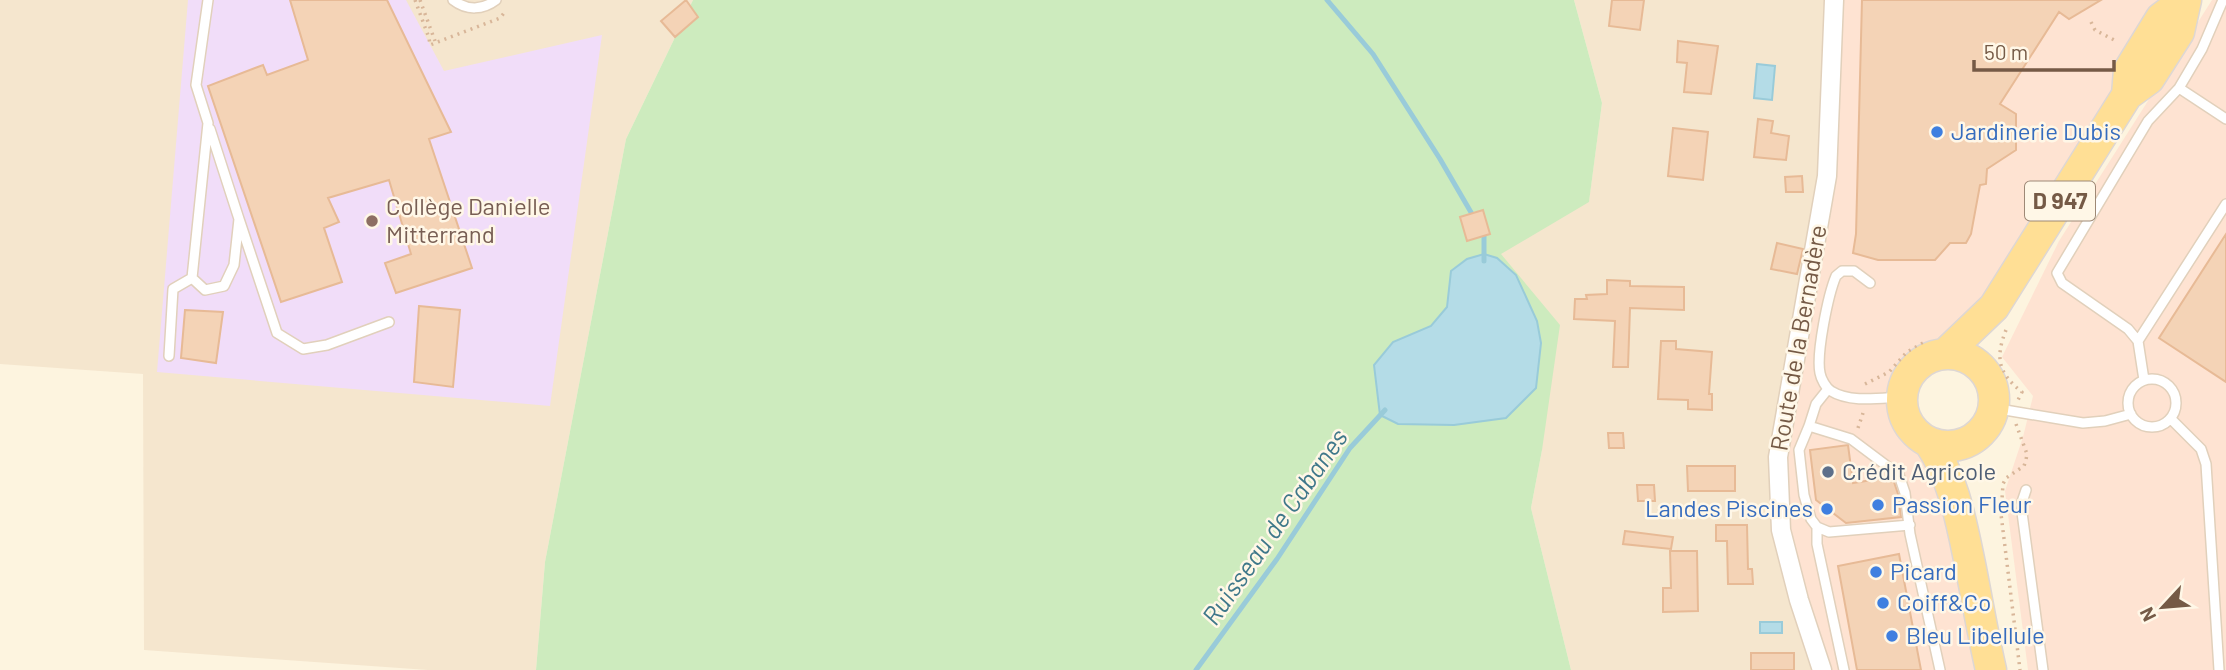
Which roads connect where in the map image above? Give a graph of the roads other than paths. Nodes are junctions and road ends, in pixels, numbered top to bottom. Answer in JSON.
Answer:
{"nodes":[{"id":1,"x":208,"y":0,"type":"edge"},
{"id":2,"x":453,"y":0,"type":"edge"},
{"id":3,"x":496,"y":0,"type":"edge"},
{"id":4,"x":1834,"y":0,"type":"edge"},
{"id":5,"x":2186,"y":0,"type":"edge"},
{"id":6,"x":2223,"y":0,"type":"edge"},
{"id":7,"x":2222,"y":14,"type":"edge"},
{"id":8,"x":2179,"y":88,"type":"junction"},
{"id":9,"x":2226,"y":119,"type":"edge"},
{"id":10,"x":208,"y":123,"type":"junction"},
{"id":11,"x":2226,"y":204,"type":"edge"},
{"id":12,"x":239,"y":219,"type":"junction"},
{"id":13,"x":192,"y":278,"type":"junction"},
{"id":14,"x":1870,"y":283,"type":"dead end"},
{"id":15,"x":2001,"y":315,"type":"junction"},
{"id":16,"x":389,"y":322,"type":"dead end"},
{"id":17,"x":2138,"y":341,"type":"junction"},
{"id":18,"x":1946,"y":353,"type":"junction"},
{"id":19,"x":169,"y":356,"type":"dead end"},
{"id":20,"x":1980,"y":367,"type":"junction"},
{"id":21,"x":2144,"y":380,"type":"junction"},
{"id":22,"x":1828,"y":389,"type":"junction"},
{"id":23,"x":1901,"y":397,"type":"junction"},
{"id":24,"x":2004,"y":409,"type":"junction"},
{"id":25,"x":2131,"y":414,"type":"junction"},
{"id":26,"x":2171,"y":419,"type":"junction"},
{"id":27,"x":1810,"y":426,"type":"junction"},
{"id":28,"x":1972,"y":440,"type":"junction"},
{"id":29,"x":1928,"y":442,"type":"junction"},
{"id":30,"x":2026,"y":490,"type":"dead end"},
{"id":31,"x":1961,"y":516,"type":"junction"},
{"id":32,"x":1910,"y":525,"type":"junction"},
{"id":33,"x":1818,"y":527,"type":"junction"},
{"id":34,"x":1989,"y":666,"type":"edge"},
{"id":35,"x":1822,"y":670,"type":"edge"},
{"id":36,"x":1844,"y":670,"type":"edge"},
{"id":37,"x":1940,"y":670,"type":"edge"},
{"id":38,"x":2043,"y":670,"type":"edge"},
{"id":39,"x":2219,"y":670,"type":"edge"}],
"edges":[{"from":1,"to":10,"type":"lane"},
{"from":2,"to":3,"type":"lane"},
{"from":4,"to":35,"type":"street","name":"Route de la Bernadère"},
{"from":5,"to":15,"type":"main road","number":"D 947"},
{"from":6,"to":7,"type":"lane"},
{"from":7,"to":8,"type":"lane"},
{"from":8,"to":9,"type":"lane"},
{"from":8,"to":17,"type":"lane"},
{"from":10,"to":12,"type":"lane"},
{"from":10,"to":13,"type":"lane"},
{"from":11,"to":17,"type":"lane"},
{"from":12,"to":13,"type":"lane"},
{"from":12,"to":16,"type":"lane"},
{"from":13,"to":19,"type":"lane"},
{"from":14,"to":22,"type":"lane"},
{"from":15,"to":18,"type":"main road","number":"D 947"},
{"from":15,"to":20,"type":"main road","number":"D 947"},
{"from":17,"to":21,"type":"lane"},
{"from":18,"to":20,"type":"main road"},
{"from":18,"to":23,"type":"main road"},
{"from":20,"to":24,"type":"main road"},
{"from":21,"to":25,"type":"lane"},
{"from":21,"to":26,"type":"lane"},
{"from":22,"to":23,"type":"lane"},
{"from":22,"to":27,"type":"lane"},
{"from":23,"to":29,"type":"main road"},
{"from":24,"to":25,"type":"lane"},
{"from":24,"to":28,"type":"main road"},
{"from":25,"to":26,"type":"lane"},
{"from":26,"to":39,"type":"lane"},
{"from":27,"to":32,"type":"lane"},
{"from":27,"to":33,"type":"lane"},
{"from":28,"to":29,"type":"main road"},
{"from":28,"to":31,"type":"main road"},
{"from":29,"to":31,"type":"main road"},
{"from":30,"to":38,"type":"lane"},
{"from":31,"to":34,"type":"main road"},
{"from":32,"to":33,"type":"lane"},
{"from":32,"to":37,"type":"lane"},
{"from":33,"to":36,"type":"lane"}]}
